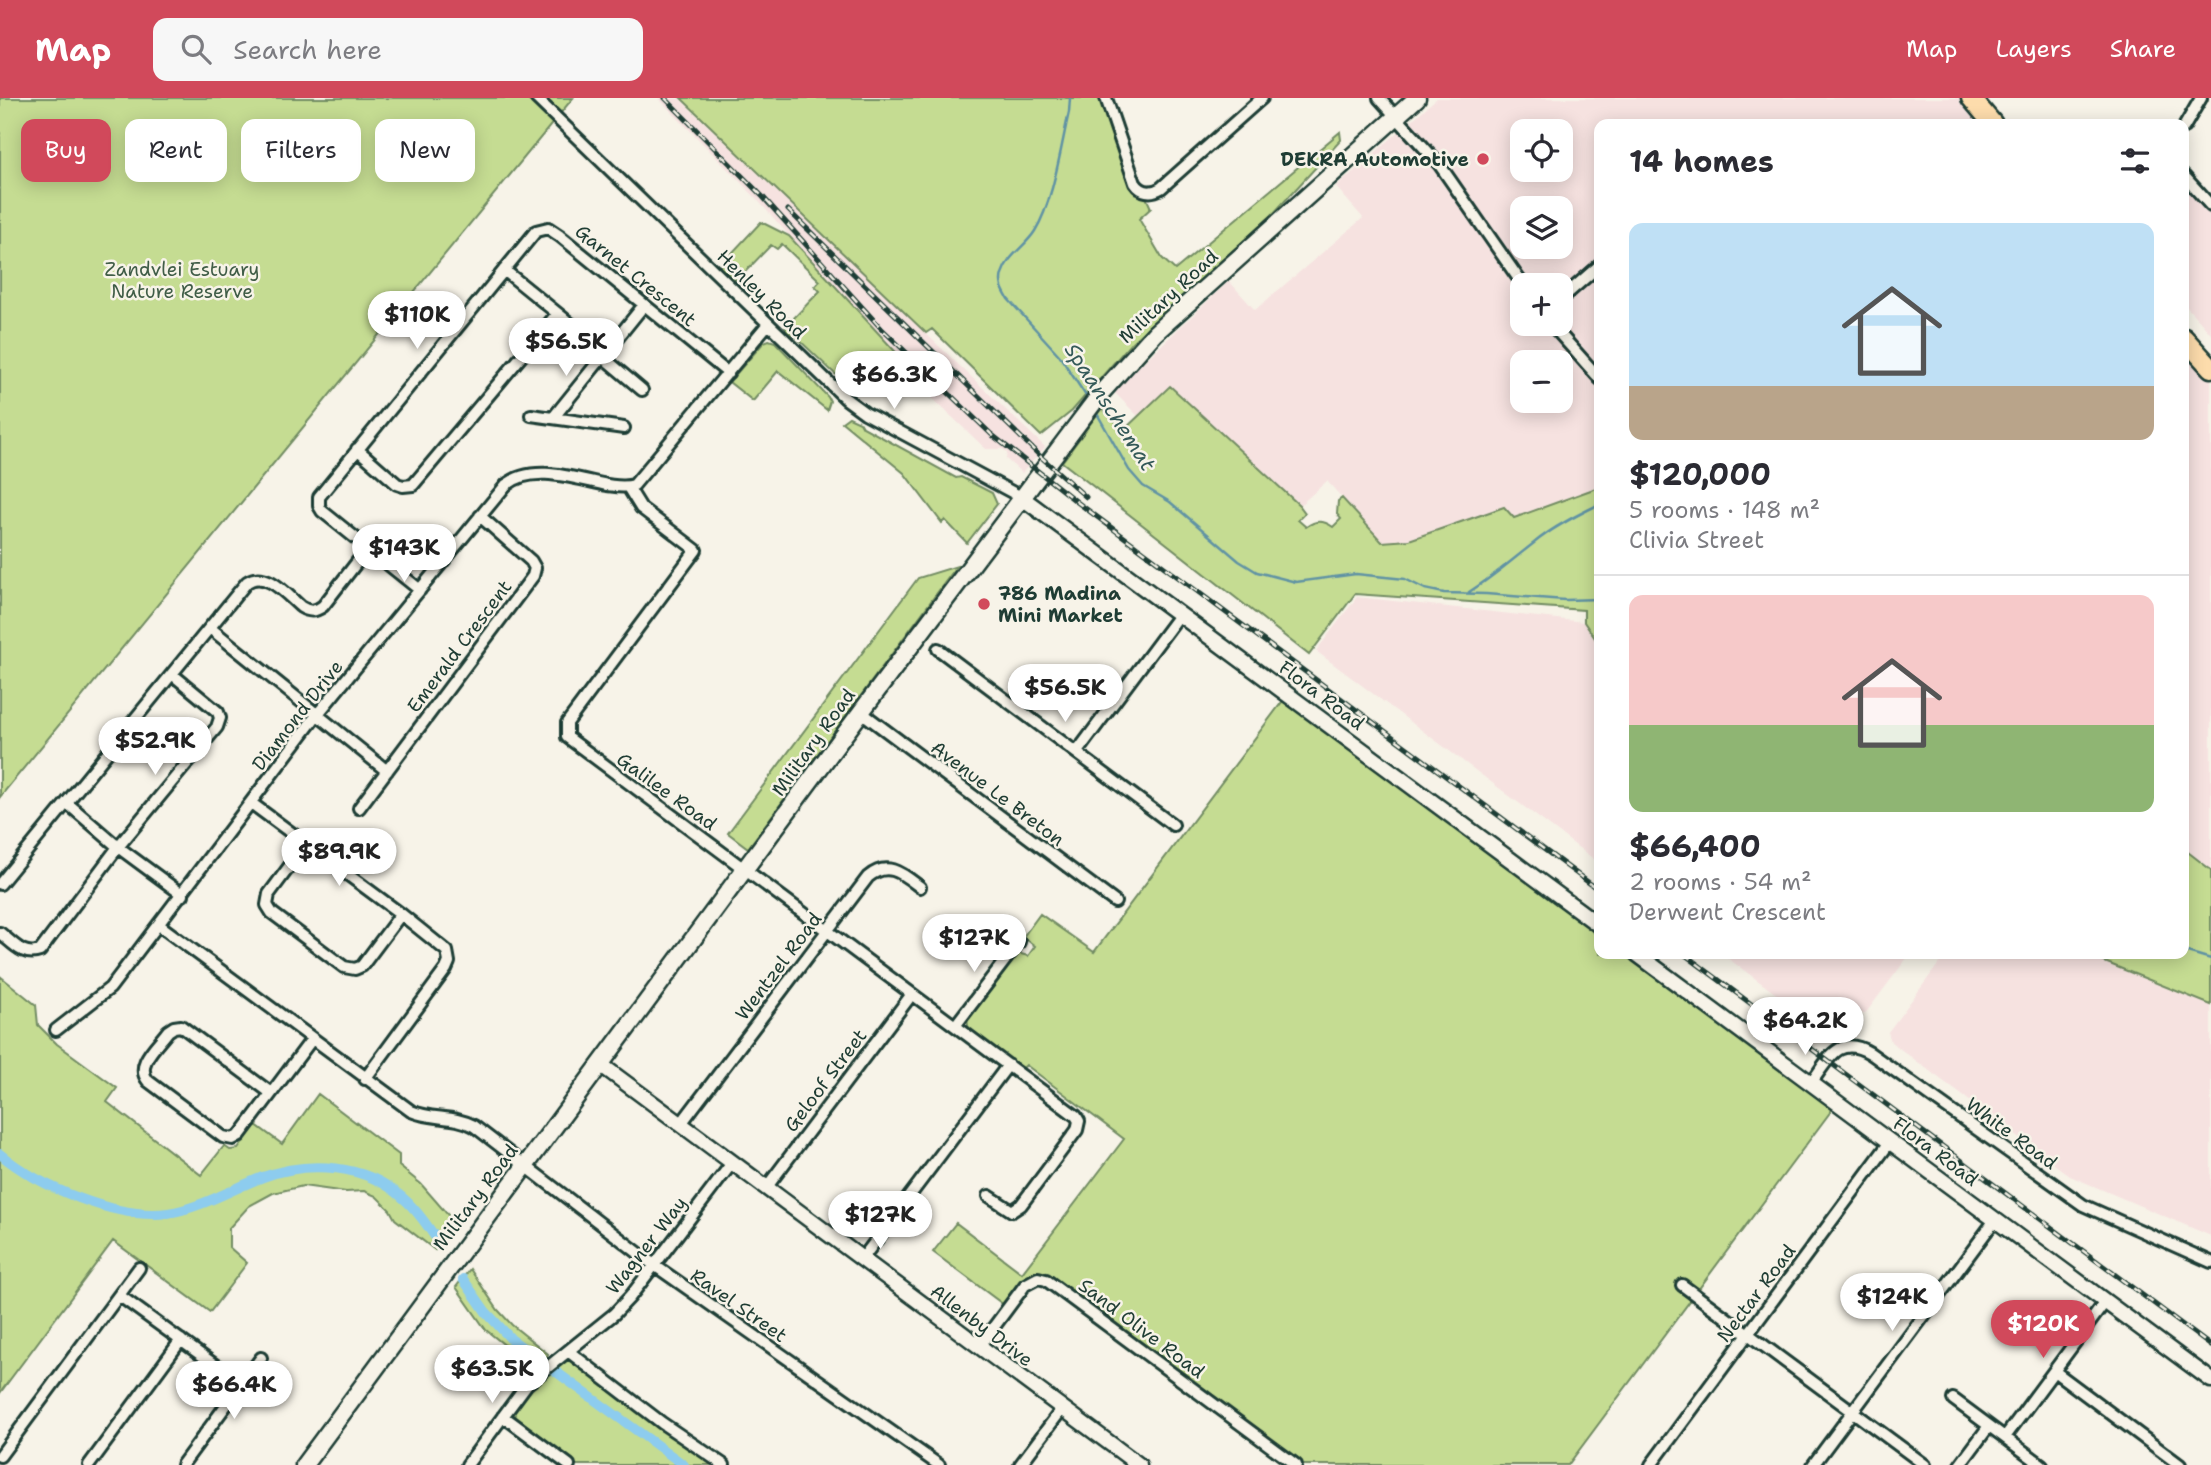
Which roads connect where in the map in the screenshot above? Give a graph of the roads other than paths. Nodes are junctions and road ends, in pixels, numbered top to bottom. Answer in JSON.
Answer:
{"nodes":[{"id":1,"x":536,"y":98,"type":"edge"},
{"id":2,"x":1106,"y":98,"type":"edge"},
{"id":3,"x":1262,"y":98,"type":"edge"},
{"id":4,"x":1379,"y":98,"type":"edge"},
{"id":5,"x":1417,"y":98,"type":"edge"},
{"id":6,"x":1971,"y":98,"type":"edge"},
{"id":7,"x":2202,"y":98,"type":"edge"},
{"id":8,"x":1395,"y":117,"type":"junction"},
{"id":9,"x":1989,"y":119,"type":"edge"},
{"id":10,"x":2189,"y":119,"type":"edge"},
{"id":11,"x":2189,"y":182,"type":"edge"},
{"id":12,"x":2211,"y":206,"type":"edge"},
{"id":13,"x":504,"y":270,"type":"junction"},
{"id":14,"x":1594,"y":270,"type":"edge"},
{"id":15,"x":1515,"y":273,"type":"edge"},
{"id":16,"x":1573,"y":289,"type":"edge"},
{"id":17,"x":644,"y":305,"type":"junction"},
{"id":18,"x":557,"y":314,"type":"junction"},
{"id":19,"x":768,"y":324,"type":"junction"},
{"id":20,"x":1562,"y":336,"type":"edge"},
{"id":21,"x":2189,"y":344,"type":"edge"},
{"id":22,"x":604,"y":358,"type":"junction"},
{"id":23,"x":2211,"y":368,"type":"edge"},
{"id":24,"x":1594,"y":372,"type":"edge"},
{"id":25,"x":727,"y":373,"type":"junction"},
{"id":26,"x":642,"y":390,"type":"dead end"},
{"id":27,"x":531,"y":415,"type":"dead end"},
{"id":28,"x":553,"y":418,"type":"junction"},
{"id":29,"x":624,"y":428,"type":"dead end"},
{"id":30,"x":357,"y":449,"type":"junction"},
{"id":31,"x":628,"y":487,"type":"junction"},
{"id":32,"x":1021,"y":497,"type":"junction"},
{"id":33,"x":480,"y":516,"type":"junction"},
{"id":34,"x":368,"y":548,"type":"junction"},
{"id":35,"x":420,"y":590,"type":"junction"},
{"id":36,"x":1180,"y":614,"type":"junction"},
{"id":37,"x":210,"y":628,"type":"junction"},
{"id":38,"x":938,"y":649,"type":"dead end"},
{"id":39,"x":172,"y":674,"type":"junction"},
{"id":40,"x":861,"y":712,"type":"junction"},
{"id":41,"x":316,"y":716,"type":"junction"},
{"id":42,"x":1077,"y":752,"type":"junction"},
{"id":43,"x":387,"y":771,"type":"junction"},
{"id":44,"x":66,"y":803,"type":"junction"},
{"id":45,"x":251,"y":803,"type":"junction"},
{"id":46,"x":359,"y":808,"type":"dead end"},
{"id":47,"x":1172,"y":825,"type":"dead end"},
{"id":48,"x":306,"y":844,"type":"junction"},
{"id":49,"x":118,"y":847,"type":"junction"},
{"id":50,"x":744,"y":870,"type":"junction"},
{"id":51,"x":0,"y":884,"type":"edge"},
{"id":52,"x":920,"y":887,"type":"dead end"},
{"id":53,"x":183,"y":895,"type":"junction"},
{"id":54,"x":1115,"y":902,"type":"dead end"},
{"id":55,"x":401,"y":914,"type":"junction"},
{"id":56,"x":1594,"y":922,"type":"edge"},
{"id":57,"x":159,"y":925,"type":"junction"},
{"id":58,"x":827,"y":929,"type":"junction"},
{"id":59,"x":0,"y":933,"type":"edge"},
{"id":60,"x":1019,"y":942,"type":"dead end"},
{"id":61,"x":1644,"y":959,"type":"edge"},
{"id":62,"x":912,"y":994,"type":"junction"},
{"id":63,"x":955,"y":1026,"type":"junction"},
{"id":64,"x":56,"y":1030,"type":"dead end"},
{"id":65,"x":312,"y":1039,"type":"junction"},
{"id":66,"x":600,"y":1064,"type":"junction"},
{"id":67,"x":1008,"y":1065,"type":"junction"},
{"id":68,"x":365,"y":1079,"type":"junction"},
{"id":69,"x":1811,"y":1083,"type":"junction"},
{"id":70,"x":271,"y":1093,"type":"junction"},
{"id":71,"x":680,"y":1125,"type":"junction"},
{"id":72,"x":1890,"y":1142,"type":"junction"},
{"id":73,"x":732,"y":1163,"type":"junction"},
{"id":74,"x":525,"y":1166,"type":"junction"},
{"id":75,"x":766,"y":1188,"type":"junction"},
{"id":76,"x":989,"y":1196,"type":"dead end"},
{"id":77,"x":1995,"y":1220,"type":"junction"},
{"id":78,"x":862,"y":1259,"type":"junction"},
{"id":79,"x":2211,"y":1262,"type":"edge"},
{"id":80,"x":654,"y":1265,"type":"junction"},
{"id":81,"x":139,"y":1268,"type":"dead end"},
{"id":82,"x":1682,"y":1285,"type":"dead end"},
{"id":83,"x":120,"y":1296,"type":"junction"},
{"id":84,"x":2105,"y":1302,"type":"junction"},
{"id":85,"x":1748,"y":1334,"type":"junction"},
{"id":86,"x":181,"y":1340,"type":"junction"},
{"id":87,"x":979,"y":1347,"type":"junction"},
{"id":88,"x":568,"y":1351,"type":"junction"},
{"id":89,"x":261,"y":1358,"type":"dead end"},
{"id":90,"x":2054,"y":1371,"type":"junction"},
{"id":91,"x":2211,"y":1380,"type":"edge"},
{"id":92,"x":241,"y":1384,"type":"junction"},
{"id":93,"x":1953,"y":1399,"type":"dead end"},
{"id":94,"x":1062,"y":1409,"type":"junction"},
{"id":95,"x":1853,"y":1411,"type":"junction"},
{"id":96,"x":503,"y":1416,"type":"junction"},
{"id":97,"x":1989,"y":1426,"type":"junction"},
{"id":98,"x":2005,"y":1437,"type":"junction"},
{"id":99,"x":0,"y":1456,"type":"edge"},
{"id":100,"x":89,"y":1465,"type":"edge"},
{"id":101,"x":182,"y":1465,"type":"edge"},
{"id":102,"x":304,"y":1465,"type":"edge"},
{"id":103,"x":467,"y":1465,"type":"edge"},
{"id":104,"x":569,"y":1465,"type":"edge"},
{"id":105,"x":724,"y":1465,"type":"edge"},
{"id":106,"x":939,"y":1465,"type":"edge"},
{"id":107,"x":1020,"y":1465,"type":"edge"},
{"id":108,"x":1139,"y":1465,"type":"edge"},
{"id":109,"x":1296,"y":1465,"type":"edge"},
{"id":110,"x":1651,"y":1465,"type":"edge"},
{"id":111,"x":1813,"y":1465,"type":"edge"},
{"id":112,"x":1925,"y":1465,"type":"edge"},
{"id":113,"x":1960,"y":1465,"type":"edge"},
{"id":114,"x":2042,"y":1465,"type":"edge"},
{"id":115,"x":2180,"y":1465,"type":"edge"}],
"edges":[{"from":1,"to":19,"type":"street","name":"Henley Road"},
{"from":2,"to":3,"type":"street"},
{"from":4,"to":8,"type":"street"},
{"from":5,"to":8,"type":"main road","name":"Military Road"},
{"from":6,"to":9,"type":"main road"},
{"from":7,"to":10,"type":"street"},
{"from":8,"to":15,"type":"street"},
{"from":8,"to":32,"type":"main road","name":"Military Road"},
{"from":11,"to":12,"type":"street"},
{"from":13,"to":17,"type":"street","name":"Garnet Crescent"},
{"from":13,"to":18,"type":"street"},
{"from":13,"to":30,"type":"street","name":"Garnet Crescent"},
{"from":14,"to":16,"type":"street"},
{"from":17,"to":22,"type":"street"},
{"from":17,"to":25,"type":"street","name":"Garnet Crescent"},
{"from":18,"to":22,"type":"street"},
{"from":18,"to":30,"type":"street"},
{"from":19,"to":25,"type":"street"},
{"from":19,"to":32,"type":"street","name":"Henley Road"},
{"from":20,"to":24,"type":"street"},
{"from":21,"to":23,"type":"main road"},
{"from":22,"to":26,"type":"street"},
{"from":22,"to":28,"type":"street"},
{"from":25,"to":31,"type":"street"},
{"from":27,"to":28,"type":"street"},
{"from":28,"to":29,"type":"street"},
{"from":30,"to":34,"type":"street","name":"Garnet Crescent"},
{"from":31,"to":33,"type":"street","name":"Diamond Drive"},
{"from":31,"to":50,"type":"street","name":"Galilee Road"},
{"from":32,"to":36,"type":"street","name":"Flora Road"},
{"from":32,"to":40,"type":"main road","name":"Military Road"},
{"from":33,"to":35,"type":"street","name":"Diamond Drive"},
{"from":33,"to":43,"type":"street","name":"Emerald Crescent"},
{"from":34,"to":35,"type":"street","name":"Garnet Crescent"},
{"from":34,"to":37,"type":"street"},
{"from":35,"to":41,"type":"street","name":"Diamond Drive"},
{"from":36,"to":42,"type":"street"},
{"from":36,"to":56,"type":"street","name":"Flora Road"},
{"from":37,"to":39,"type":"street"},
{"from":37,"to":41,"type":"street"},
{"from":38,"to":42,"type":"street"},
{"from":39,"to":44,"type":"street"},
{"from":39,"to":49,"type":"street"},
{"from":40,"to":50,"type":"main road","name":"Military Road"},
{"from":40,"to":54,"type":"street","name":"Avenue Le Breton"},
{"from":41,"to":43,"type":"street"},
{"from":41,"to":45,"type":"street","name":"Diamond Drive"},
{"from":42,"to":47,"type":"street"},
{"from":43,"to":46,"type":"street","name":"Emerald Crescent"},
{"from":44,"to":49,"type":"street"},
{"from":44,"to":51,"type":"street"},
{"from":45,"to":48,"type":"street"},
{"from":45,"to":53,"type":"street","name":"Diamond Drive"},
{"from":48,"to":55,"type":"street"},
{"from":48,"to":55,"type":"street"},
{"from":49,"to":53,"type":"street"},
{"from":49,"to":59,"type":"street"},
{"from":50,"to":58,"type":"street","name":"Galilee Road"},
{"from":50,"to":66,"type":"main road","name":"Military Road"},
{"from":52,"to":58,"type":"street","name":"Wentzel Road"},
{"from":53,"to":57,"type":"street","name":"Diamond Drive"},
{"from":55,"to":68,"type":"street"},
{"from":57,"to":64,"type":"street","name":"Diamond Drive"},
{"from":57,"to":65,"type":"street"},
{"from":58,"to":62,"type":"street","name":"Galilee Road"},
{"from":58,"to":71,"type":"street","name":"Wentzel Road"},
{"from":60,"to":63,"type":"street"},
{"from":61,"to":69,"type":"street","name":"Flora Road"},
{"from":62,"to":63,"type":"street","name":"Galilee Road"},
{"from":62,"to":75,"type":"street","name":"Geloof Street"},
{"from":63,"to":67,"type":"street","name":"Galilee Road"},
{"from":65,"to":68,"type":"street"},
{"from":65,"to":70,"type":"street"},
{"from":66,"to":71,"type":"street","name":"Allenby Drive"},
{"from":66,"to":74,"type":"main road","name":"Military Road"},
{"from":67,"to":76,"type":"street","name":"Galilee Road"},
{"from":67,"to":78,"type":"street"},
{"from":68,"to":74,"type":"street"},
{"from":69,"to":72,"type":"street","name":"Flora Road"},
{"from":69,"to":79,"type":"street","name":"White Road"},
{"from":70,"to":70,"type":"street"},
{"from":71,"to":73,"type":"street","name":"Allenby Drive"},
{"from":72,"to":77,"type":"street","name":"Flora Road"},
{"from":72,"to":85,"type":"street","name":"Nectar Road"},
{"from":73,"to":75,"type":"street","name":"Allenby Drive"},
{"from":73,"to":80,"type":"street","name":"Wagner Way"},
{"from":74,"to":80,"type":"street","name":"Ravel Street"},
{"from":74,"to":102,"type":"main road","name":"Military Road"},
{"from":75,"to":78,"type":"street","name":"Allenby Drive"},
{"from":77,"to":84,"type":"street","name":"Flora Road"},
{"from":77,"to":95,"type":"street"},
{"from":78,"to":87,"type":"street","name":"Allenby Drive"},
{"from":80,"to":88,"type":"street","name":"Wagner Way"},
{"from":80,"to":106,"type":"street","name":"Ravel Street"},
{"from":81,"to":83,"type":"street"},
{"from":82,"to":85,"type":"street"},
{"from":83,"to":86,"type":"street"},
{"from":83,"to":99,"type":"street"},
{"from":84,"to":90,"type":"street"},
{"from":84,"to":91,"type":"street","name":"Flora Road"},
{"from":85,"to":95,"type":"street"},
{"from":85,"to":110,"type":"street","name":"Nectar Road"},
{"from":86,"to":92,"type":"street"},
{"from":86,"to":100,"type":"street"},
{"from":87,"to":94,"type":"street","name":"Allenby Drive"},
{"from":87,"to":109,"type":"street","name":"Sand Olive Road"},
{"from":88,"to":96,"type":"street","name":"Wagner Way"},
{"from":88,"to":105,"type":"street"},
{"from":89,"to":92,"type":"street"},
{"from":90,"to":98,"type":"street"},
{"from":90,"to":115,"type":"street"},
{"from":92,"to":101,"type":"street"},
{"from":93,"to":97,"type":"street"},
{"from":94,"to":107,"type":"street"},
{"from":94,"to":108,"type":"street","name":"Allenby Drive"},
{"from":95,"to":111,"type":"street"},
{"from":95,"to":112,"type":"street"},
{"from":96,"to":103,"type":"street","name":"Wagner Way"},
{"from":96,"to":104,"type":"street"},
{"from":97,"to":98,"type":"street"},
{"from":97,"to":113,"type":"street"},
{"from":98,"to":114,"type":"street"}]}
